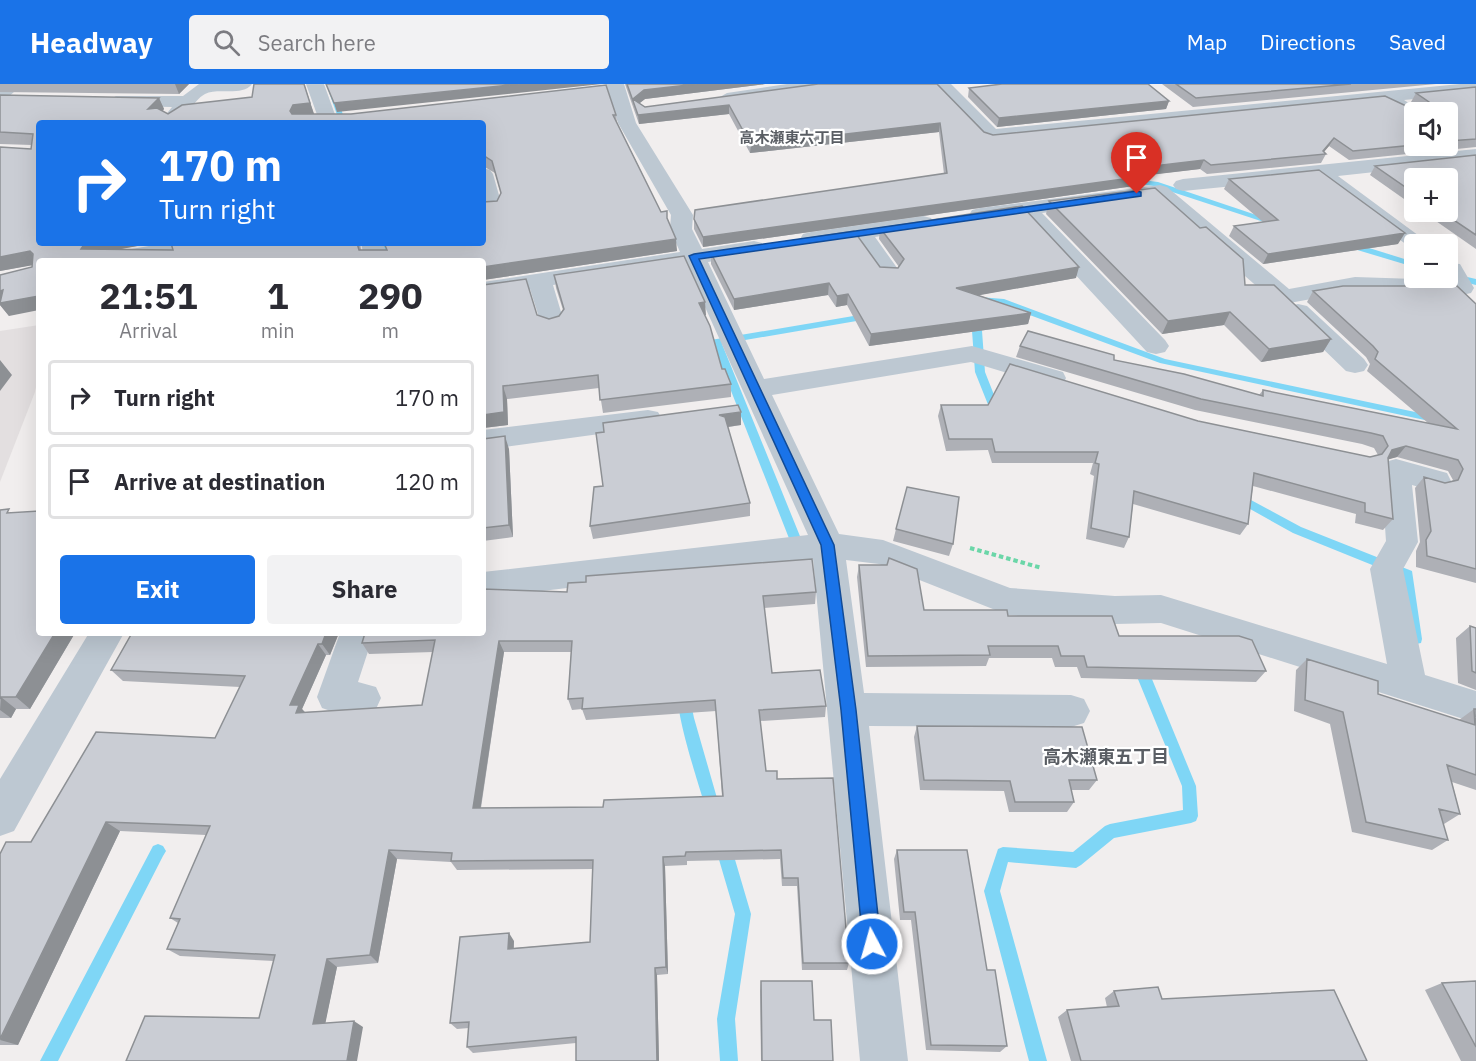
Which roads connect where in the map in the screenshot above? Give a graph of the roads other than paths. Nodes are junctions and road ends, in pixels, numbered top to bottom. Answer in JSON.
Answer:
{"nodes":[{"id":1,"x":243,"y":84,"type":"edge"},
{"id":2,"x":315,"y":84,"type":"edge"},
{"id":3,"x":825,"y":84,"type":"edge"},
{"id":4,"x":1363,"y":84,"type":"edge"},
{"id":5,"x":1476,"y":85,"type":"edge"},
{"id":6,"x":202,"y":86,"type":"edge"},
{"id":7,"x":616,"y":86,"type":"edge"},
{"id":8,"x":770,"y":87,"type":"edge"},
{"id":9,"x":944,"y":88,"type":"edge"},
{"id":10,"x":973,"y":88,"type":"edge"},
{"id":11,"x":1264,"y":89,"type":"edge"},
{"id":12,"x":593,"y":90,"type":"edge"},
{"id":13,"x":19,"y":92,"type":"edge"},
{"id":14,"x":0,"y":95,"type":"edge"},
{"id":15,"x":1163,"y":96,"type":"edge"},
{"id":16,"x":1384,"y":96,"type":"junction"},
{"id":17,"x":0,"y":99,"type":"edge"},
{"id":18,"x":710,"y":100,"type":"edge"},
{"id":19,"x":94,"y":101,"type":"edge"},
{"id":20,"x":187,"y":102,"type":"junction"},
{"id":21,"x":1286,"y":104,"type":"junction"},
{"id":22,"x":1404,"y":107,"type":"edge"},
{"id":23,"x":1188,"y":115,"type":"junction"},
{"id":24,"x":171,"y":120,"type":"edge"},
{"id":25,"x":335,"y":120,"type":"edge"},
{"id":26,"x":1458,"y":141,"type":"edge"},
{"id":27,"x":1476,"y":153,"type":"edge"},
{"id":28,"x":1319,"y":171,"type":"junction"},
{"id":29,"x":1183,"y":185,"type":"dead end"},
{"id":30,"x":486,"y":186,"type":"edge"},
{"id":31,"x":486,"y":207,"type":"edge"},
{"id":32,"x":1025,"y":208,"type":"junction"},
{"id":33,"x":860,"y":232,"type":"junction"},
{"id":34,"x":1405,"y":234,"type":"edge"},
{"id":35,"x":135,"y":249,"type":"edge"},
{"id":36,"x":694,"y":256,"type":"junction"},
{"id":37,"x":112,"y":258,"type":"edge"},
{"id":38,"x":166,"y":258,"type":"edge"},
{"id":39,"x":888,"y":272,"type":"edge"},
{"id":40,"x":1461,"y":279,"type":"edge"},
{"id":41,"x":540,"y":280,"type":"junction"},
{"id":42,"x":486,"y":289,"type":"edge"},
{"id":43,"x":1284,"y":297,"type":"junction"},
{"id":44,"x":551,"y":322,"type":"edge"},
{"id":45,"x":1156,"y":346,"type":"dead end"},
{"id":46,"x":1354,"y":365,"type":"dead end"},
{"id":47,"x":1078,"y":386,"type":"edge"},
{"id":48,"x":752,"y":401,"type":"junction"},
{"id":49,"x":672,"y":416,"type":"edge"},
{"id":50,"x":486,"y":440,"type":"edge"},
{"id":51,"x":1436,"y":480,"type":"edge"},
{"id":52,"x":809,"y":547,"type":"junction"},
{"id":53,"x":486,"y":585,"type":"edge"},
{"id":54,"x":105,"y":636,"type":"edge"},
{"id":55,"x":356,"y":636,"type":"edge"},
{"id":56,"x":1420,"y":689,"type":"junction"},
{"id":57,"x":363,"y":698,"type":"dead end"},
{"id":58,"x":1476,"y":706,"type":"edge"},
{"id":59,"x":848,"y":710,"type":"junction"},
{"id":60,"x":1071,"y":711,"type":"dead end"},
{"id":61,"x":0,"y":817,"type":"edge"},
{"id":62,"x":884,"y":1061,"type":"edge"}],
"edges":[{"from":1,"to":6,"type":"street"},
{"from":2,"to":25,"type":"street"},
{"from":3,"to":8,"type":"street"},
{"from":4,"to":16,"type":"street"},
{"from":5,"to":16,"type":"street"},
{"from":6,"to":20,"type":"street"},
{"from":7,"to":12,"type":"street"},
{"from":7,"to":36,"type":"street"},
{"from":8,"to":18,"type":"street"},
{"from":9,"to":10,"type":"street"},
{"from":9,"to":23,"type":"street"},
{"from":11,"to":21,"type":"street"},
{"from":13,"to":14,"type":"street"},
{"from":13,"to":17,"type":"street"},
{"from":15,"to":23,"type":"street"},
{"from":16,"to":21,"type":"street"},
{"from":16,"to":22,"type":"street"},
{"from":19,"to":20,"type":"street"},
{"from":20,"to":24,"type":"street"},
{"from":21,"to":23,"type":"street"},
{"from":26,"to":27,"type":"street"},
{"from":27,"to":28,"type":"street"},
{"from":28,"to":29,"type":"street"},
{"from":28,"to":34,"type":"street"},
{"from":30,"to":31,"type":"street"},
{"from":32,"to":33,"type":"street"},
{"from":32,"to":43,"type":"street"},
{"from":32,"to":45,"type":"street"},
{"from":33,"to":36,"type":"street"},
{"from":33,"to":39,"type":"street"},
{"from":35,"to":37,"type":"street"},
{"from":35,"to":38,"type":"street"},
{"from":36,"to":41,"type":"street"},
{"from":36,"to":48,"type":"street"},
{"from":40,"to":43,"type":"street"},
{"from":41,"to":42,"type":"street"},
{"from":41,"to":44,"type":"street"},
{"from":43,"to":46,"type":"street"},
{"from":47,"to":48,"type":"street"},
{"from":48,"to":52,"type":"street"},
{"from":49,"to":50,"type":"street"},
{"from":51,"to":56,"type":"street"},
{"from":52,"to":53,"type":"street"},
{"from":52,"to":56,"type":"street"},
{"from":52,"to":59,"type":"street"},
{"from":54,"to":61,"type":"street"},
{"from":55,"to":57,"type":"street"},
{"from":56,"to":58,"type":"street"},
{"from":59,"to":60,"type":"street"},
{"from":59,"to":62,"type":"street"}]}
